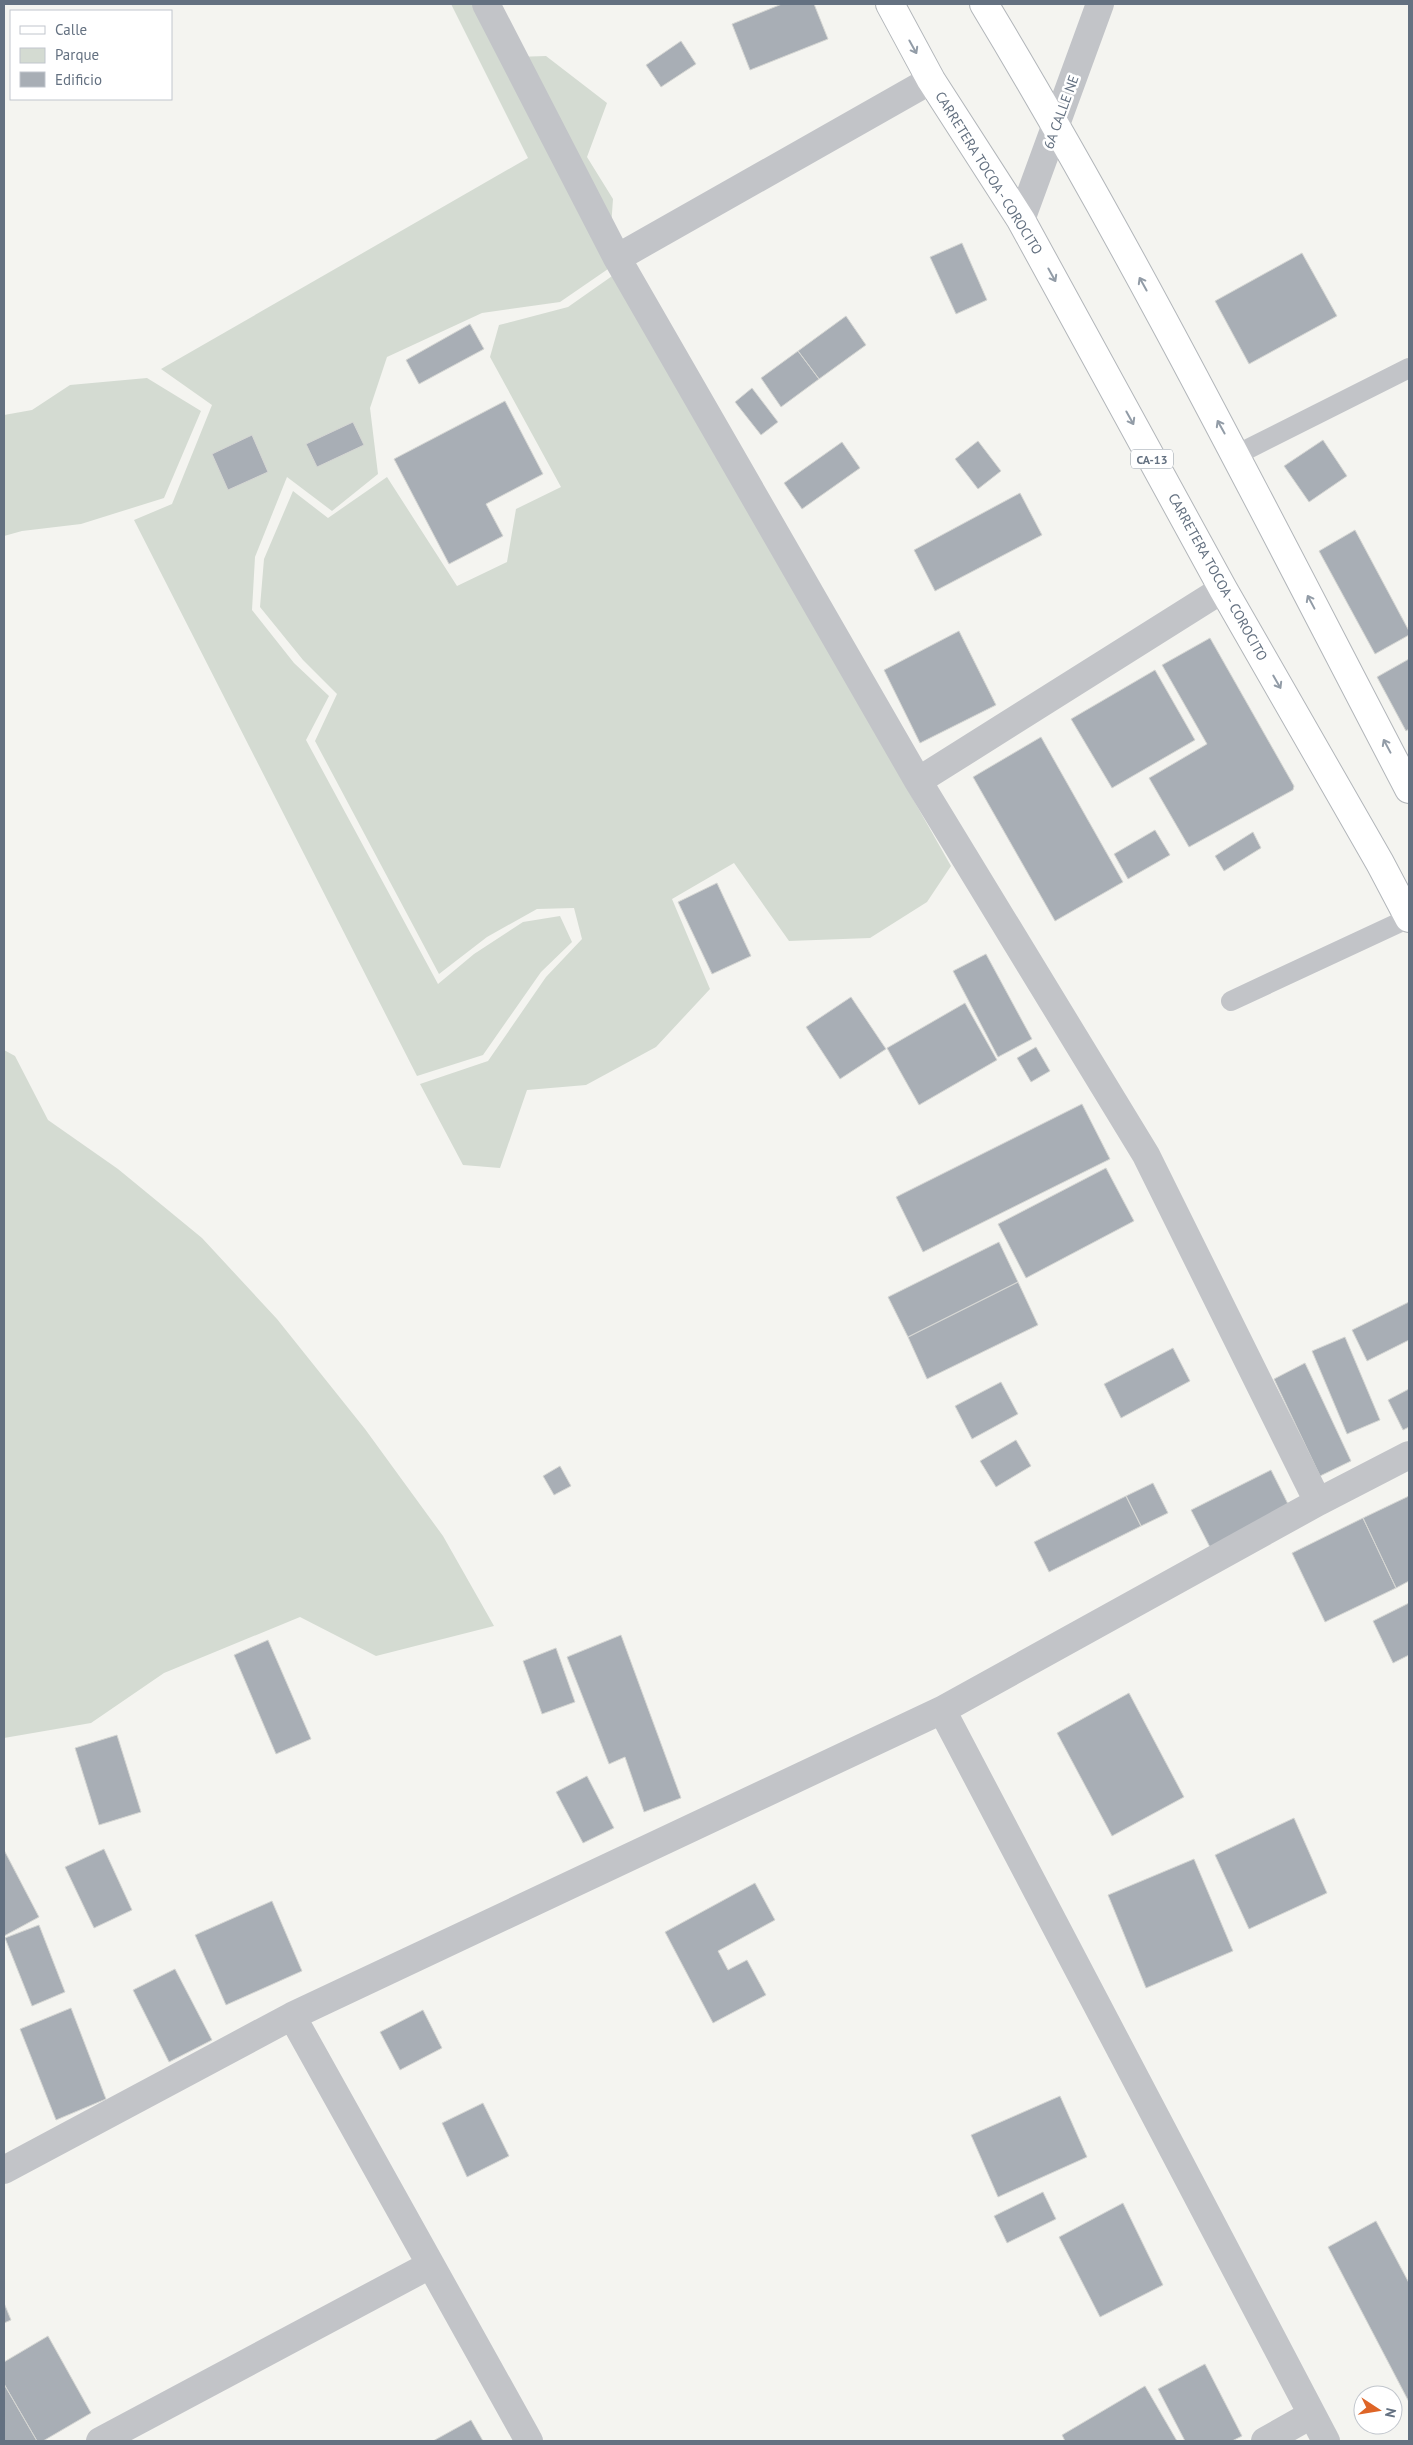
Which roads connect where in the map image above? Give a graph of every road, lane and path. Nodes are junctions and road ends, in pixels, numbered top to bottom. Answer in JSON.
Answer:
{"nodes":[{"id":1,"x":486,"y":4,"type":"edge"},
{"id":2,"x":890,"y":4,"type":"edge"},
{"id":3,"x":984,"y":4,"type":"edge"},
{"id":4,"x":1100,"y":4,"type":"edge"},
{"id":5,"x":932,"y":80,"type":"junction"},
{"id":6,"x":1056,"y":124,"type":"junction"},
{"id":7,"x":1021,"y":220,"type":"junction"},
{"id":8,"x":617,"y":258,"type":"junction"},
{"id":9,"x":1409,"y":368,"type":"edge"},
{"id":10,"x":1236,"y":455,"type":"junction"},
{"id":11,"x":1224,"y":589,"type":"junction"},
{"id":12,"x":918,"y":781,"type":"junction"},
{"id":13,"x":1409,"y":789,"type":"edge"},
{"id":14,"x":1409,"y":918,"type":"edge"},
{"id":15,"x":1231,"y":1001,"type":"dead end"},
{"id":16,"x":1409,"y":1455,"type":"edge"},
{"id":17,"x":1318,"y":1502,"type":"junction"},
{"id":18,"x":942,"y":1710,"type":"junction"},
{"id":19,"x":292,"y":2016,"type":"junction"},
{"id":20,"x":4,"y":2170,"type":"edge"},
{"id":21,"x":430,"y":2265,"type":"junction"},
{"id":22,"x":1311,"y":2416,"type":"junction"},
{"id":23,"x":100,"y":2441,"type":"edge"},
{"id":24,"x":529,"y":2441,"type":"edge"},
{"id":25,"x":1265,"y":2441,"type":"edge"},
{"id":26,"x":1326,"y":2441,"type":"edge"}],
"edges":[{"from":1,"to":8,"type":"street"},
{"from":2,"to":5,"type":"main road","name":"CARRETERA TOCOA - COROCITO","number":"CA-13","one_way":true},
{"from":3,"to":6,"type":"main road"},
{"from":4,"to":6,"type":"street","name":"6A CALLE NE"},
{"from":5,"to":7,"type":"main road","name":"CARRETERA TOCOA - COROCITO","number":"CA-13"},
{"from":5,"to":8,"type":"street"},
{"from":6,"to":7,"type":"street","name":"6A CALLE NE"},
{"from":10,"to":6,"type":"main road","one_way":true},
{"from":7,"to":11,"type":"main road","name":"CARRETERA TOCOA - COROCITO","number":"CA-13","one_way":true},
{"from":8,"to":12,"type":"street"},
{"from":9,"to":10,"type":"lane"},
{"from":13,"to":10,"type":"main road","one_way":true},
{"from":11,"to":12,"type":"street"},
{"from":11,"to":14,"type":"main road","name":"CARRETERA TOCOA - COROCITO","number":"CA-13","one_way":true},
{"from":12,"to":17,"type":"street"},
{"from":14,"to":15,"type":"lane"},
{"from":16,"to":17,"type":"street"},
{"from":17,"to":18,"type":"street"},
{"from":18,"to":19,"type":"street"},
{"from":18,"to":22,"type":"street"},
{"from":19,"to":20,"type":"street"},
{"from":19,"to":21,"type":"street"},
{"from":21,"to":23,"type":"street"},
{"from":21,"to":24,"type":"street"},
{"from":22,"to":25,"type":"street"},
{"from":22,"to":26,"type":"street"}]}
